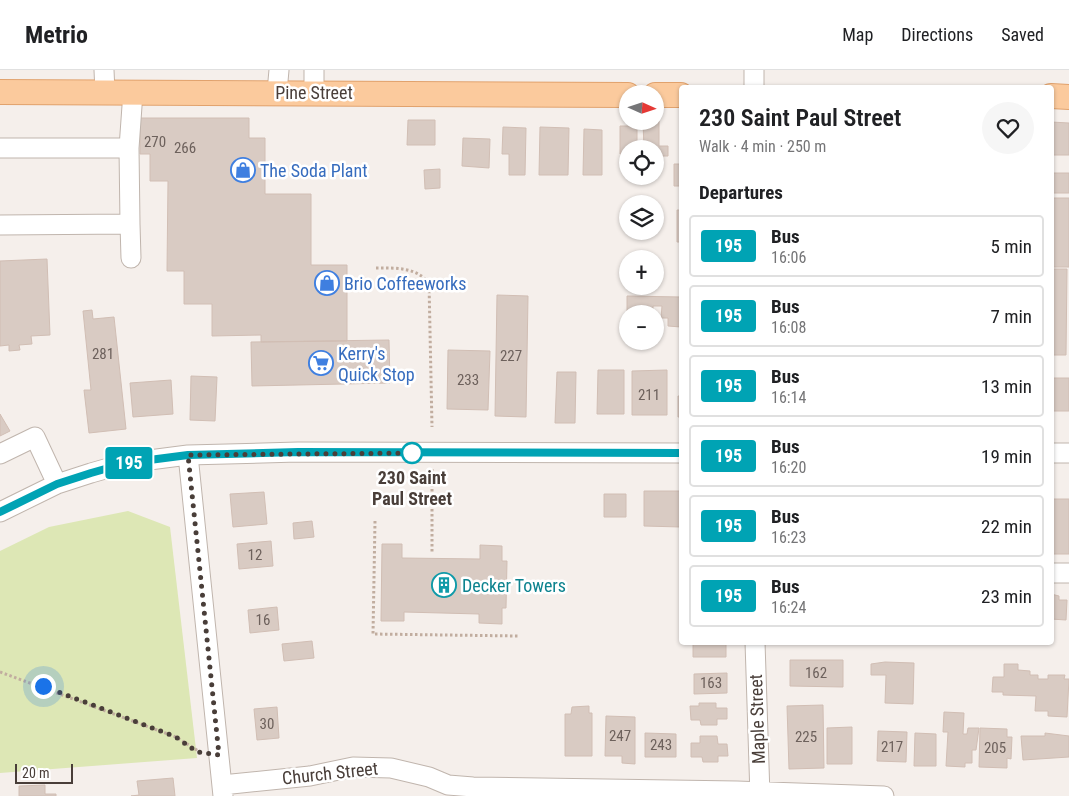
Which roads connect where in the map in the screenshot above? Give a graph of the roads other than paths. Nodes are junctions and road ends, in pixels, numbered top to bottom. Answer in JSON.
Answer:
{"nodes":[{"id":1,"x":754,"y":70,"type":"edge"},
{"id":2,"x":105,"y":81,"type":"edge"},
{"id":3,"x":278,"y":81,"type":"edge"},
{"id":4,"x":314,"y":81,"type":"edge"},
{"id":5,"x":754,"y":85,"type":"edge"},
{"id":6,"x":0,"y":92,"type":"edge"},
{"id":7,"x":133,"y":92,"type":"junction"},
{"id":8,"x":619,"y":95,"type":"edge"},
{"id":9,"x":664,"y":95,"type":"edge"},
{"id":10,"x":679,"y":95,"type":"edge"},
{"id":11,"x":1054,"y":96,"type":"edge"},
{"id":12,"x":1069,"y":97,"type":"edge"},
{"id":13,"x":0,"y":148,"type":"edge"},
{"id":14,"x":129,"y":148,"type":"junction"},
{"id":15,"x":130,"y":224,"type":"junction"},
{"id":16,"x":0,"y":225,"type":"edge"},
{"id":17,"x":131,"y":258,"type":"dead end"},
{"id":18,"x":679,"y":453,"type":"edge"},
{"id":19,"x":1054,"y":453,"type":"edge"},
{"id":20,"x":1069,"y":453,"type":"edge"},
{"id":21,"x":0,"y":454,"type":"edge"},
{"id":22,"x":188,"y":455,"type":"junction"},
{"id":23,"x":57,"y":484,"type":"junction"},
{"id":24,"x":0,"y":512,"type":"edge"},
{"id":25,"x":1054,"y":572,"type":"edge"},
{"id":26,"x":1069,"y":573,"type":"edge"},
{"id":27,"x":755,"y":645,"type":"edge"},
{"id":28,"x":432,"y":787,"type":"edge"},
{"id":29,"x":223,"y":790,"type":"edge"},
{"id":30,"x":498,"y":792,"type":"edge"},
{"id":31,"x":760,"y":794,"type":"edge"},
{"id":32,"x":884,"y":796,"type":"edge"}],
"edges":[{"from":1,"to":5,"type":"street"},
{"from":2,"to":6,"type":"main road","name":"Pine Street"},
{"from":2,"to":7,"type":"main road","name":"Pine Street"},
{"from":3,"to":4,"type":"main road","name":"Pine Street"},
{"from":3,"to":7,"type":"main road","name":"Pine Street"},
{"from":4,"to":8,"type":"main road","name":"Pine Street"},
{"from":7,"to":14,"type":"street"},
{"from":9,"to":10,"type":"main road"},
{"from":11,"to":12,"type":"main road"},
{"from":13,"to":14,"type":"street"},
{"from":14,"to":15,"type":"street"},
{"from":15,"to":16,"type":"street"},
{"from":15,"to":17,"type":"street"},
{"from":18,"to":22,"type":"street"},
{"from":19,"to":20,"type":"street"},
{"from":21,"to":23,"type":"street"},
{"from":22,"to":23,"type":"street"},
{"from":22,"to":29,"type":"street"},
{"from":23,"to":24,"type":"street"},
{"from":25,"to":26,"type":"street"},
{"from":27,"to":31,"type":"street","name":"Maple Street"},
{"from":28,"to":29,"type":"street","name":"Church Street"},
{"from":28,"to":30,"type":"street","name":"Church Street"},
{"from":30,"to":31,"type":"street","name":"Church Street"},
{"from":31,"to":32,"type":"street","name":"Church Street"}]}
